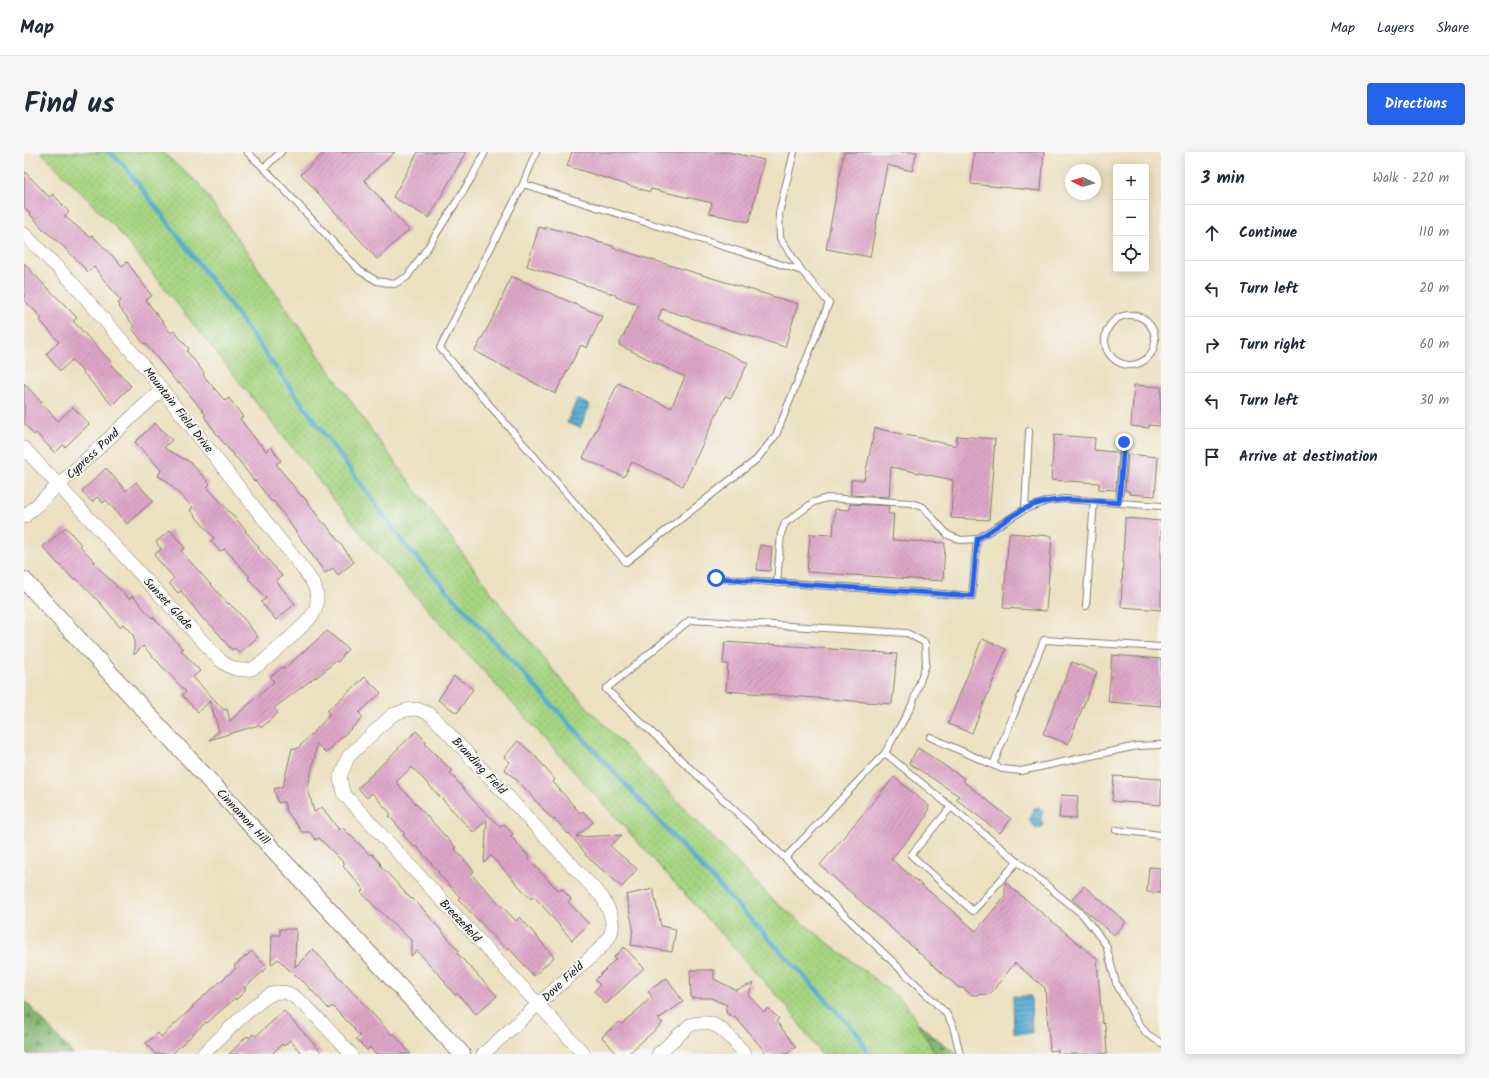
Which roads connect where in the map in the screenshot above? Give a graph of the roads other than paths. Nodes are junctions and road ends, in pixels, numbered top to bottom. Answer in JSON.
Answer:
{"nodes":[{"id":1,"x":247,"y":152,"type":"edge"},
{"id":2,"x":281,"y":152,"type":"edge"},
{"id":3,"x":485,"y":152,"type":"edge"},
{"id":4,"x":536,"y":152,"type":"edge"},
{"id":5,"x":794,"y":152,"type":"edge"},
{"id":6,"x":264,"y":168,"type":"junction"},
{"id":7,"x":523,"y":184,"type":"junction"},
{"id":8,"x":24,"y":234,"type":"edge"},
{"id":9,"x":802,"y":271,"type":"junction"},
{"id":10,"x":1158,"y":343,"type":"edge"},
{"id":11,"x":161,"y":390,"type":"junction"},
{"id":12,"x":1029,"y":431,"type":"dead end"},
{"id":13,"x":1124,"y":442,"type":"dead end"},
{"id":14,"x":24,"y":448,"type":"edge"},
{"id":15,"x":58,"y":486,"type":"junction"},
{"id":16,"x":1094,"y":501,"type":"junction"},
{"id":17,"x":1119,"y":503,"type":"junction"},
{"id":18,"x":1161,"y":506,"type":"edge"},
{"id":19,"x":1024,"y":509,"type":"junction"},
{"id":20,"x":24,"y":516,"type":"edge"},
{"id":21,"x":977,"y":539,"type":"junction"},
{"id":22,"x":716,"y":578,"type":"dead end"},
{"id":23,"x":24,"y":580,"type":"edge"},
{"id":24,"x":777,"y":582,"type":"junction"},
{"id":25,"x":318,"y":598,"type":"joint"},
{"id":26,"x":1086,"y":606,"type":"dead end"},
{"id":27,"x":1161,"y":647,"type":"edge"},
{"id":28,"x":930,"y":737,"type":"dead end"},
{"id":29,"x":1161,"y":744,"type":"edge"},
{"id":30,"x":885,"y":753,"type":"junction"},
{"id":31,"x":993,"y":765,"type":"junction"},
{"id":32,"x":341,"y":785,"type":"joint"},
{"id":33,"x":951,"y":807,"type":"junction"},
{"id":34,"x":1116,"y":830,"type":"dead end"},
{"id":35,"x":1161,"y":834,"type":"edge"},
{"id":36,"x":785,"y":858,"type":"junction"},
{"id":37,"x":1017,"y":862,"type":"junction"},
{"id":38,"x":611,"y":917,"type":"joint"},
{"id":39,"x":538,"y":1004,"type":"junction"},
{"id":40,"x":1161,"y":1043,"type":"edge"},
{"id":41,"x":203,"y":1054,"type":"edge"},
{"id":42,"x":351,"y":1054,"type":"edge"},
{"id":43,"x":462,"y":1054,"type":"edge"},
{"id":44,"x":483,"y":1054,"type":"edge"},
{"id":45,"x":584,"y":1054,"type":"edge"},
{"id":46,"x":658,"y":1054,"type":"edge"},
{"id":47,"x":745,"y":1054,"type":"edge"},
{"id":48,"x":960,"y":1054,"type":"edge"}],
"edges":[{"from":1,"to":6,"type":"lane"},
{"from":2,"to":6,"type":"lane"},
{"from":3,"to":6,"type":"lane"},
{"from":4,"to":7,"type":"lane"},
{"from":5,"to":9,"type":"lane"},
{"from":7,"to":9,"type":"lane"},
{"from":7,"to":9,"type":"lane"},
{"from":8,"to":11,"type":"street","name":"Mountain Field Drive"},
{"from":10,"to":10,"type":"lane"},
{"from":11,"to":15,"type":"street","name":"Cypress Pond"},
{"from":11,"to":25,"type":"street","name":"Mountain Field Drive"},
{"from":12,"to":19,"type":"lane"},
{"from":13,"to":17,"type":"lane"},
{"from":14,"to":15,"type":"street","name":"Sunset Glade"},
{"from":15,"to":20,"type":"street","name":"Cypress Pond"},
{"from":15,"to":25,"type":"street","name":"Sunset Glade"},
{"from":16,"to":17,"type":"lane"},
{"from":16,"to":19,"type":"lane"},
{"from":16,"to":26,"type":"lane"},
{"from":17,"to":18,"type":"lane"},
{"from":19,"to":21,"type":"lane"},
{"from":21,"to":24,"type":"lane"},
{"from":21,"to":24,"type":"lane"},
{"from":22,"to":24,"type":"lane"},
{"from":23,"to":43,"type":"street","name":"Cinnamon Hill"},
{"from":27,"to":31,"type":"lane"},
{"from":28,"to":31,"type":"lane"},
{"from":29,"to":31,"type":"lane"},
{"from":30,"to":33,"type":"lane"},
{"from":30,"to":36,"type":"lane"},
{"from":30,"to":36,"type":"lane"},
{"from":32,"to":38,"type":"street","name":"Branding Field"},
{"from":32,"to":39,"type":"street","name":"Breezefield"},
{"from":33,"to":37,"type":"lane"},
{"from":33,"to":37,"type":"lane"},
{"from":34,"to":35,"type":"lane"},
{"from":36,"to":48,"type":"lane"},
{"from":37,"to":40,"type":"lane"},
{"from":38,"to":39,"type":"street","name":"Dove Field"},
{"from":39,"to":44,"type":"street","name":"Dove Field"},
{"from":39,"to":45,"type":"street","name":"Breezefield"},
{"from":41,"to":42,"type":"street"},
{"from":46,"to":47,"type":"street"}]}
